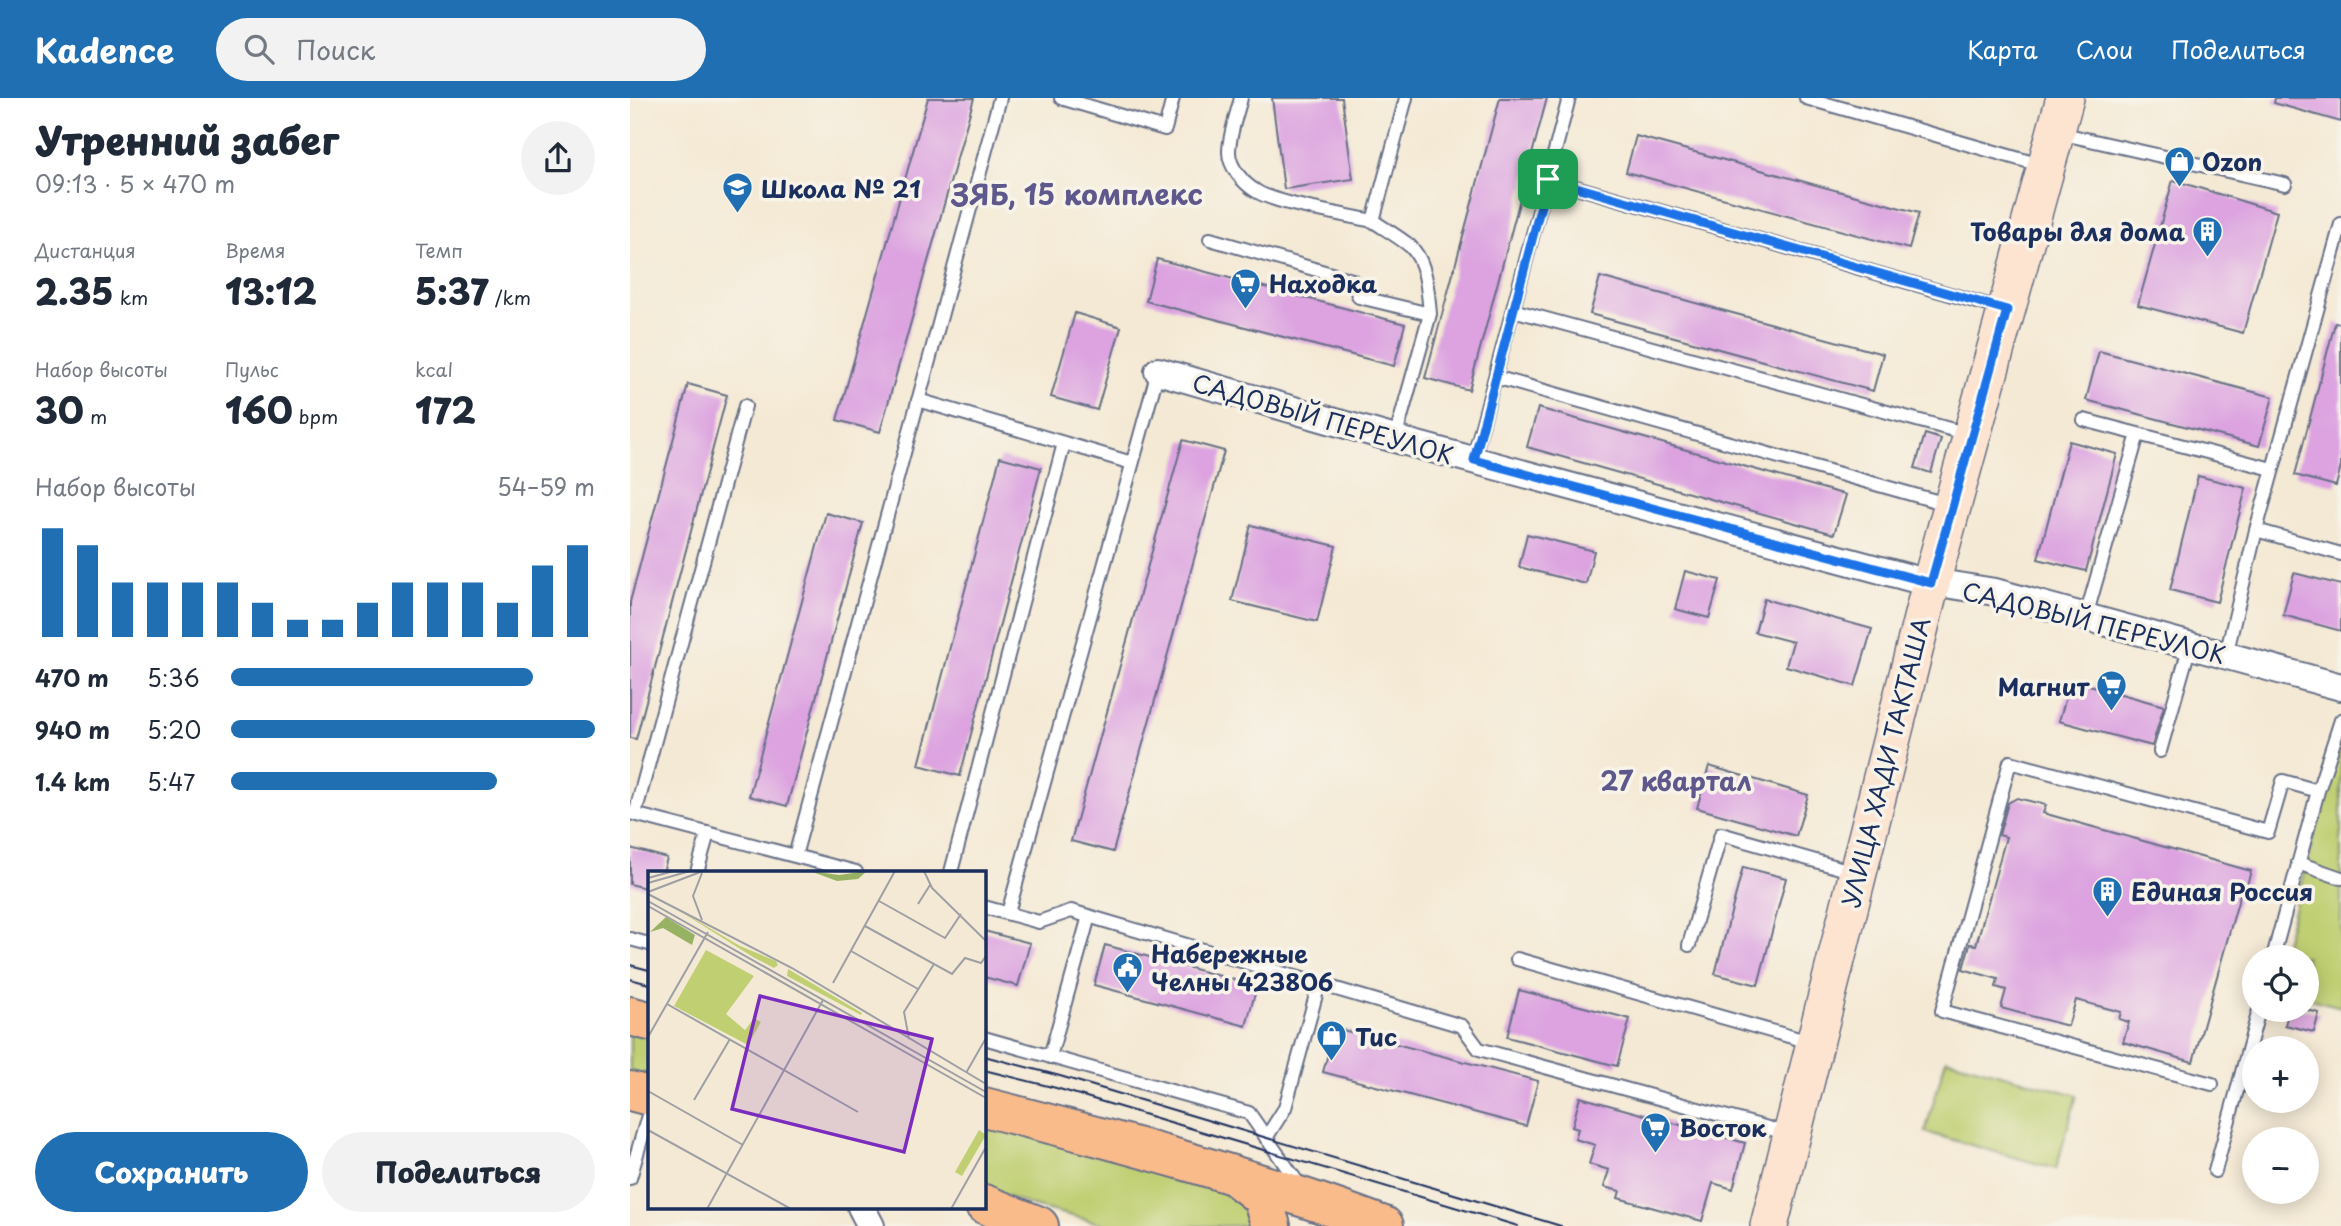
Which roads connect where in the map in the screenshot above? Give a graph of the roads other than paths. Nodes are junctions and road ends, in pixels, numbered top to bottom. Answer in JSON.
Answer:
{"nodes":[{"id":1,"x":1000,"y":98,"type":"edge"},
{"id":2,"x":1061,"y":98,"type":"edge"},
{"id":3,"x":1173,"y":98,"type":"edge"},
{"id":4,"x":1241,"y":98,"type":"edge"},
{"id":5,"x":1406,"y":98,"type":"edge"},
{"id":6,"x":1569,"y":98,"type":"edge"},
{"id":7,"x":1805,"y":98,"type":"edge"},
{"id":8,"x":2065,"y":98,"type":"edge"},
{"id":9,"x":2050,"y":149,"type":"junction"},
{"id":10,"x":1548,"y":179,"type":"junction"},
{"id":11,"x":2285,"y":184,"type":"dead end"},
{"id":12,"x":1373,"y":221,"type":"junction"},
{"id":13,"x":2341,"y":224,"type":"edge"},
{"id":14,"x":1210,"y":239,"type":"dead end"},
{"id":15,"x":1513,"y":310,"type":"junction"},
{"id":16,"x":2007,"y":310,"type":"junction"},
{"id":17,"x":1430,"y":314,"type":"junction"},
{"id":18,"x":1158,"y":372,"type":"joint"},
{"id":19,"x":1495,"y":377,"type":"junction"},
{"id":20,"x":918,"y":400,"type":"junction"},
{"id":21,"x":745,"y":406,"type":"dead end"},
{"id":22,"x":2084,"y":419,"type":"dead end"},
{"id":23,"x":2138,"y":434,"type":"junction"},
{"id":24,"x":1972,"y":436,"type":"junction"},
{"id":25,"x":1395,"y":439,"type":"junction"},
{"id":26,"x":1064,"y":443,"type":"junction"},
{"id":27,"x":1474,"y":460,"type":"junction"},
{"id":28,"x":1132,"y":463,"type":"junction"},
{"id":29,"x":2273,"y":470,"type":"junction"},
{"id":30,"x":1952,"y":506,"type":"junction"},
{"id":31,"x":2256,"y":530,"type":"junction"},
{"id":32,"x":2341,"y":554,"type":"edge"},
{"id":33,"x":1931,"y":583,"type":"junction"},
{"id":34,"x":2087,"y":617,"type":"junction"},
{"id":35,"x":2190,"y":645,"type":"junction"},
{"id":36,"x":2225,"y":655,"type":"junction"},
{"id":37,"x":2341,"y":687,"type":"edge"},
{"id":38,"x":2341,"y":720,"type":"edge"},
{"id":39,"x":2160,"y":751,"type":"dead end"},
{"id":40,"x":2318,"y":790,"type":"junction"},
{"id":41,"x":632,"y":813,"type":"edge"},
{"id":42,"x":708,"y":833,"type":"junction"},
{"id":43,"x":795,"y":856,"type":"junction"},
{"id":44,"x":2298,"y":863,"type":"junction"},
{"id":45,"x":698,"y":871,"type":"edge"},
{"id":46,"x":849,"y":871,"type":"edge"},
{"id":47,"x":952,"y":871,"type":"edge"},
{"id":48,"x":1857,"y":873,"type":"junction"},
{"id":49,"x":2341,"y":878,"type":"edge"},
{"id":50,"x":985,"y":907,"type":"edge"},
{"id":51,"x":1008,"y":913,"type":"junction"},
{"id":52,"x":1088,"y":916,"type":"junction"},
{"id":53,"x":630,"y":939,"type":"edge"},
{"id":54,"x":648,"y":944,"type":"edge"},
{"id":55,"x":1689,"y":945,"type":"dead end"},
{"id":56,"x":2276,"y":945,"type":"edge"},
{"id":57,"x":1517,"y":959,"type":"dead end"},
{"id":58,"x":1319,"y":984,"type":"junction"},
{"id":59,"x":630,"y":1016,"type":"edge"},
{"id":60,"x":648,"y":1021,"type":"edge"},
{"id":61,"x":2256,"y":1022,"type":"edge"},
{"id":62,"x":985,"y":1038,"type":"edge"},
{"id":63,"x":1814,"y":1044,"type":"junction"},
{"id":64,"x":1051,"y":1057,"type":"junction"},
{"id":65,"x":2212,"y":1084,"type":"dead end"},
{"id":66,"x":630,"y":1091,"type":"edge"},
{"id":67,"x":648,"y":1096,"type":"edge"},
{"id":68,"x":985,"y":1107,"type":"edge"},
{"id":69,"x":648,"y":1115,"type":"edge"},
{"id":70,"x":1791,"y":1134,"type":"junction"},
{"id":71,"x":1266,"y":1138,"type":"junction"},
{"id":72,"x":2215,"y":1171,"type":"dead end"},
{"id":73,"x":631,"y":1173,"type":"edge"},
{"id":74,"x":1233,"y":1175,"type":"junction"},
{"id":75,"x":1308,"y":1198,"type":"junction"},
{"id":76,"x":985,"y":1204,"type":"edge"},
{"id":77,"x":862,"y":1208,"type":"edge"},
{"id":78,"x":871,"y":1226,"type":"edge"},
{"id":79,"x":1039,"y":1226,"type":"edge"},
{"id":80,"x":1271,"y":1226,"type":"edge"},
{"id":81,"x":1384,"y":1226,"type":"edge"},
{"id":82,"x":1769,"y":1226,"type":"edge"}],
"edges":[{"from":1,"to":20,"type":"lane"},
{"from":2,"to":3,"type":"lane"},
{"from":4,"to":12,"type":"lane"},
{"from":5,"to":12,"type":"lane"},
{"from":6,"to":10,"type":"lane"},
{"from":7,"to":9,"type":"lane"},
{"from":8,"to":9,"type":"main road","name":"УЛИЦА ХАДИ ТАКТАША"},
{"from":9,"to":11,"type":"lane"},
{"from":9,"to":16,"type":"main road","name":"УЛИЦА ХАДИ ТАКТАША"},
{"from":10,"to":15,"type":"lane"},
{"from":10,"to":16,"type":"lane"},
{"from":12,"to":17,"type":"lane"},
{"from":13,"to":29,"type":"lane"},
{"from":14,"to":17,"type":"lane"},
{"from":15,"to":19,"type":"lane"},
{"from":15,"to":24,"type":"lane"},
{"from":16,"to":24,"type":"main road","name":"УЛИЦА ХАДИ ТАКТАША"},
{"from":17,"to":25,"type":"lane"},
{"from":18,"to":25,"type":"street","name":"САДОВЫЙ ПЕРЕУЛОК"},
{"from":18,"to":28,"type":"lane"},
{"from":19,"to":27,"type":"lane"},
{"from":19,"to":30,"type":"lane"},
{"from":20,"to":26,"type":"lane"},
{"from":20,"to":43,"type":"lane"},
{"from":21,"to":41,"type":"lane"},
{"from":22,"to":23,"type":"lane"},
{"from":23,"to":29,"type":"lane"},
{"from":23,"to":34,"type":"lane"},
{"from":24,"to":30,"type":"main road","name":"УЛИЦА ХАДИ ТАКТАША"},
{"from":25,"to":27,"type":"street","name":"САДОВЫЙ ПЕРЕУЛОК"},
{"from":26,"to":28,"type":"lane"},
{"from":26,"to":47,"type":"lane"},
{"from":27,"to":33,"type":"street","name":"САДОВЫЙ ПЕРЕУЛОК"},
{"from":28,"to":51,"type":"lane"},
{"from":29,"to":31,"type":"lane"},
{"from":30,"to":33,"type":"main road","name":"УЛИЦА ХАДИ ТАКТАША"},
{"from":31,"to":32,"type":"lane"},
{"from":31,"to":36,"type":"lane"},
{"from":33,"to":34,"type":"street","name":"САДОВЫЙ ПЕРЕУЛОК"},
{"from":33,"to":48,"type":"main road","name":"УЛИЦА ХАДИ ТАКТАША"},
{"from":34,"to":35,"type":"street","name":"САДОВЫЙ ПЕРЕУЛОК"},
{"from":35,"to":36,"type":"street","name":"САДОВЫЙ ПЕРЕУЛОК"},
{"from":35,"to":39,"type":"lane"},
{"from":36,"to":37,"type":"street","name":"САДОВЫЙ ПЕРЕУЛОК"},
{"from":38,"to":40,"type":"lane"},
{"from":40,"to":44,"type":"lane"},
{"from":40,"to":65,"type":"lane"},
{"from":41,"to":42,"type":"lane"},
{"from":42,"to":43,"type":"lane"},
{"from":42,"to":45,"type":"lane"},
{"from":43,"to":46,"type":"lane"},
{"from":44,"to":49,"type":"lane"},
{"from":44,"to":56,"type":"lane"},
{"from":48,"to":55,"type":"lane"},
{"from":48,"to":63,"type":"main road","name":"УЛИЦА ХАДИ ТАКТАША"},
{"from":50,"to":51,"type":"lane"},
{"from":51,"to":52,"type":"lane"},
{"from":52,"to":58,"type":"lane"},
{"from":52,"to":64,"type":"lane"},
{"from":53,"to":54,"type":"lane"},
{"from":57,"to":63,"type":"lane"},
{"from":58,"to":70,"type":"lane"},
{"from":58,"to":71,"type":"lane"},
{"from":59,"to":60,"type":"main road"},
{"from":61,"to":72,"type":"lane"},
{"from":62,"to":64,"type":"lane"},
{"from":63,"to":70,"type":"main road","name":"УЛИЦА ХАДИ ТАКТАША"},
{"from":64,"to":71,"type":"lane"},
{"from":66,"to":67,"type":"main road"},
{"from":68,"to":74,"type":"main road"},
{"from":69,"to":73,"type":"lane"},
{"from":70,"to":82,"type":"main road","name":"УЛИЦА ХАДИ ТАКТАША"},
{"from":71,"to":75,"type":"lane"},
{"from":74,"to":75,"type":"main road"},
{"from":74,"to":80,"type":"main road"},
{"from":75,"to":81,"type":"main road"},
{"from":76,"to":79,"type":"main road"},
{"from":77,"to":78,"type":"street"}]}
